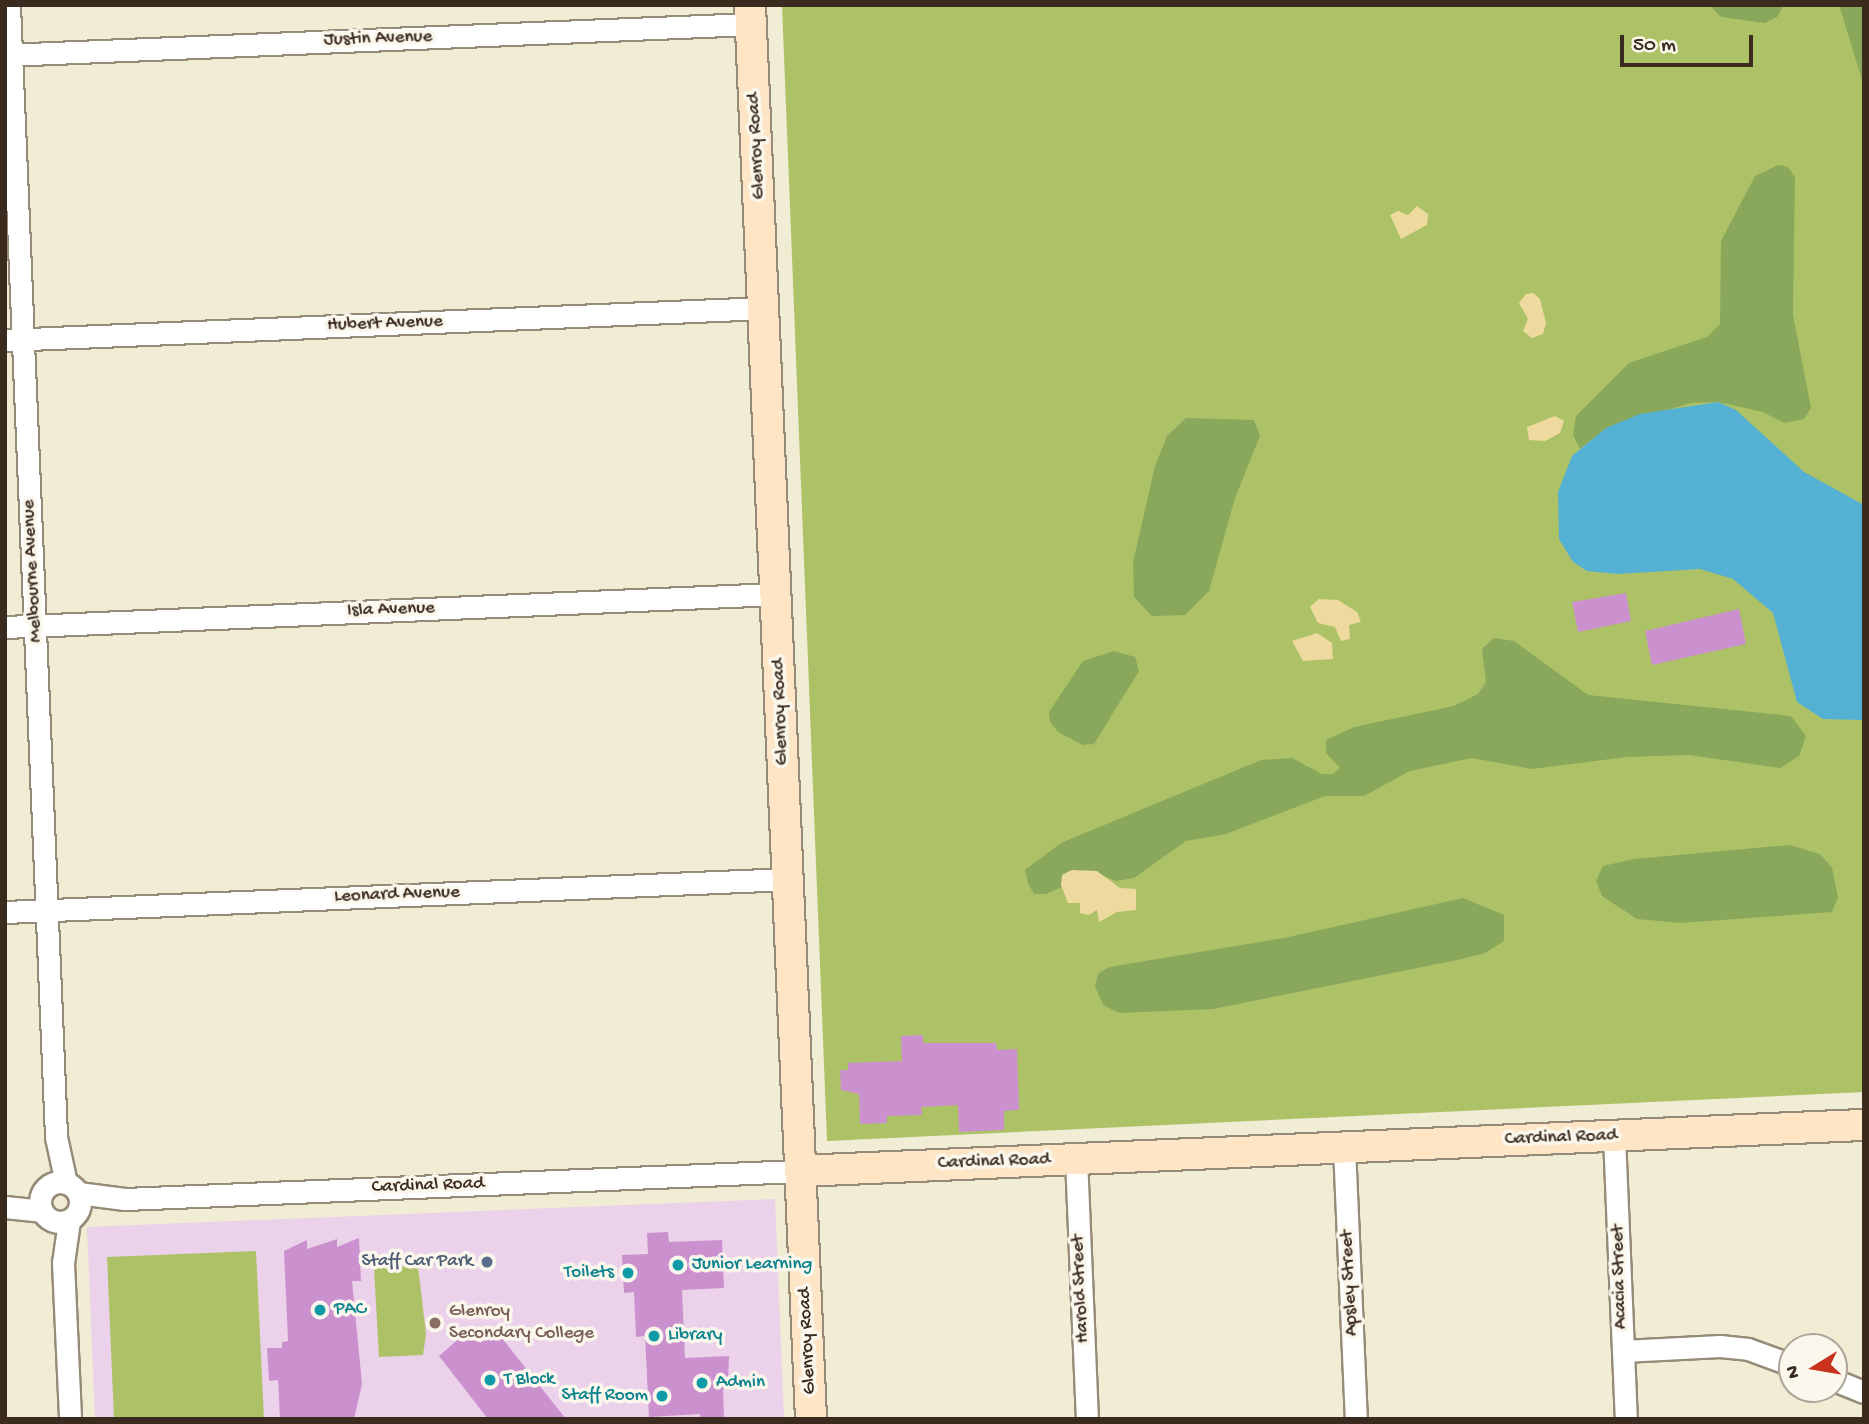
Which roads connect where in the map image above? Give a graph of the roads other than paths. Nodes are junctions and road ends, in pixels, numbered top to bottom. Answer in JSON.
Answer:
{"nodes":[{"id":1,"x":9,"y":5,"type":"edge"},
{"id":2,"x":750,"y":14,"type":"edge"},
{"id":3,"x":8,"y":55,"type":"edge"},
{"id":4,"x":764,"y":308,"type":"junction"},
{"id":5,"x":14,"y":340,"type":"edge"},
{"id":6,"x":777,"y":594,"type":"junction"},
{"id":7,"x":35,"y":625,"type":"junction"},
{"id":8,"x":5,"y":626,"type":"edge"},
{"id":9,"x":788,"y":879,"type":"junction"},
{"id":10,"x":47,"y":910,"type":"junction"},
{"id":11,"x":5,"y":912,"type":"edge"},
{"id":12,"x":1864,"y":1125,"type":"edge"},
{"id":13,"x":1614,"y":1136,"type":"junction"},
{"id":14,"x":1344,"y":1147,"type":"junction"},
{"id":15,"x":1076,"y":1158,"type":"junction"},
{"id":16,"x":800,"y":1171,"type":"junction"},
{"id":17,"x":59,"y":1202,"type":"junction"},
{"id":18,"x":5,"y":1204,"type":"edge"},
{"id":19,"x":1623,"y":1351,"type":"junction"},
{"id":20,"x":1778,"y":1360,"type":"edge"},
{"id":21,"x":70,"y":1419,"type":"edge"},
{"id":22,"x":811,"y":1419,"type":"edge"},
{"id":23,"x":1087,"y":1419,"type":"edge"},
{"id":24,"x":1356,"y":1419,"type":"edge"},
{"id":25,"x":1626,"y":1419,"type":"edge"}],
"edges":[{"from":1,"to":3,"type":"street","name":"Melbourne Avenue"},
{"from":2,"to":3,"type":"street","name":"Justin Avenue"},
{"from":2,"to":4,"type":"street","name":"Glenroy Road"},
{"from":3,"to":5,"type":"street","name":"Melbourne Avenue"},
{"from":4,"to":5,"type":"street","name":"Hubert Avenue"},
{"from":4,"to":6,"type":"street","name":"Glenroy Road"},
{"from":5,"to":7,"type":"street","name":"Melbourne Avenue"},
{"from":6,"to":7,"type":"street","name":"Isla Avenue"},
{"from":6,"to":9,"type":"street","name":"Glenroy Road"},
{"from":7,"to":8,"type":"street","name":"Isla Avenue"},
{"from":7,"to":10,"type":"street","name":"Melbourne Avenue"},
{"from":9,"to":10,"type":"street","name":"Leonard Avenue"},
{"from":9,"to":16,"type":"street","name":"Glenroy Road"},
{"from":10,"to":11,"type":"street","name":"Leonard Avenue"},
{"from":10,"to":17,"type":"street","name":"Melbourne Avenue"},
{"from":12,"to":13,"type":"street","name":"Cardinal Road"},
{"from":13,"to":14,"type":"street","name":"Cardinal Road"},
{"from":13,"to":19,"type":"street","name":"Acacia Street"},
{"from":14,"to":15,"type":"street","name":"Cardinal Road"},
{"from":14,"to":24,"type":"street","name":"Apsley Street"},
{"from":15,"to":16,"type":"street","name":"Cardinal Road"},
{"from":15,"to":23,"type":"street","name":"Harold Street"},
{"from":16,"to":17,"type":"street","name":"Cardinal Road"},
{"from":16,"to":22,"type":"street","name":"Glenroy Road"},
{"from":17,"to":18,"type":"street","name":"Cardinal Road"},
{"from":17,"to":21,"type":"street","name":"Melbourne Avenue"},
{"from":19,"to":20,"type":"street"},
{"from":19,"to":25,"type":"street","name":"Acacia Street"}]}
